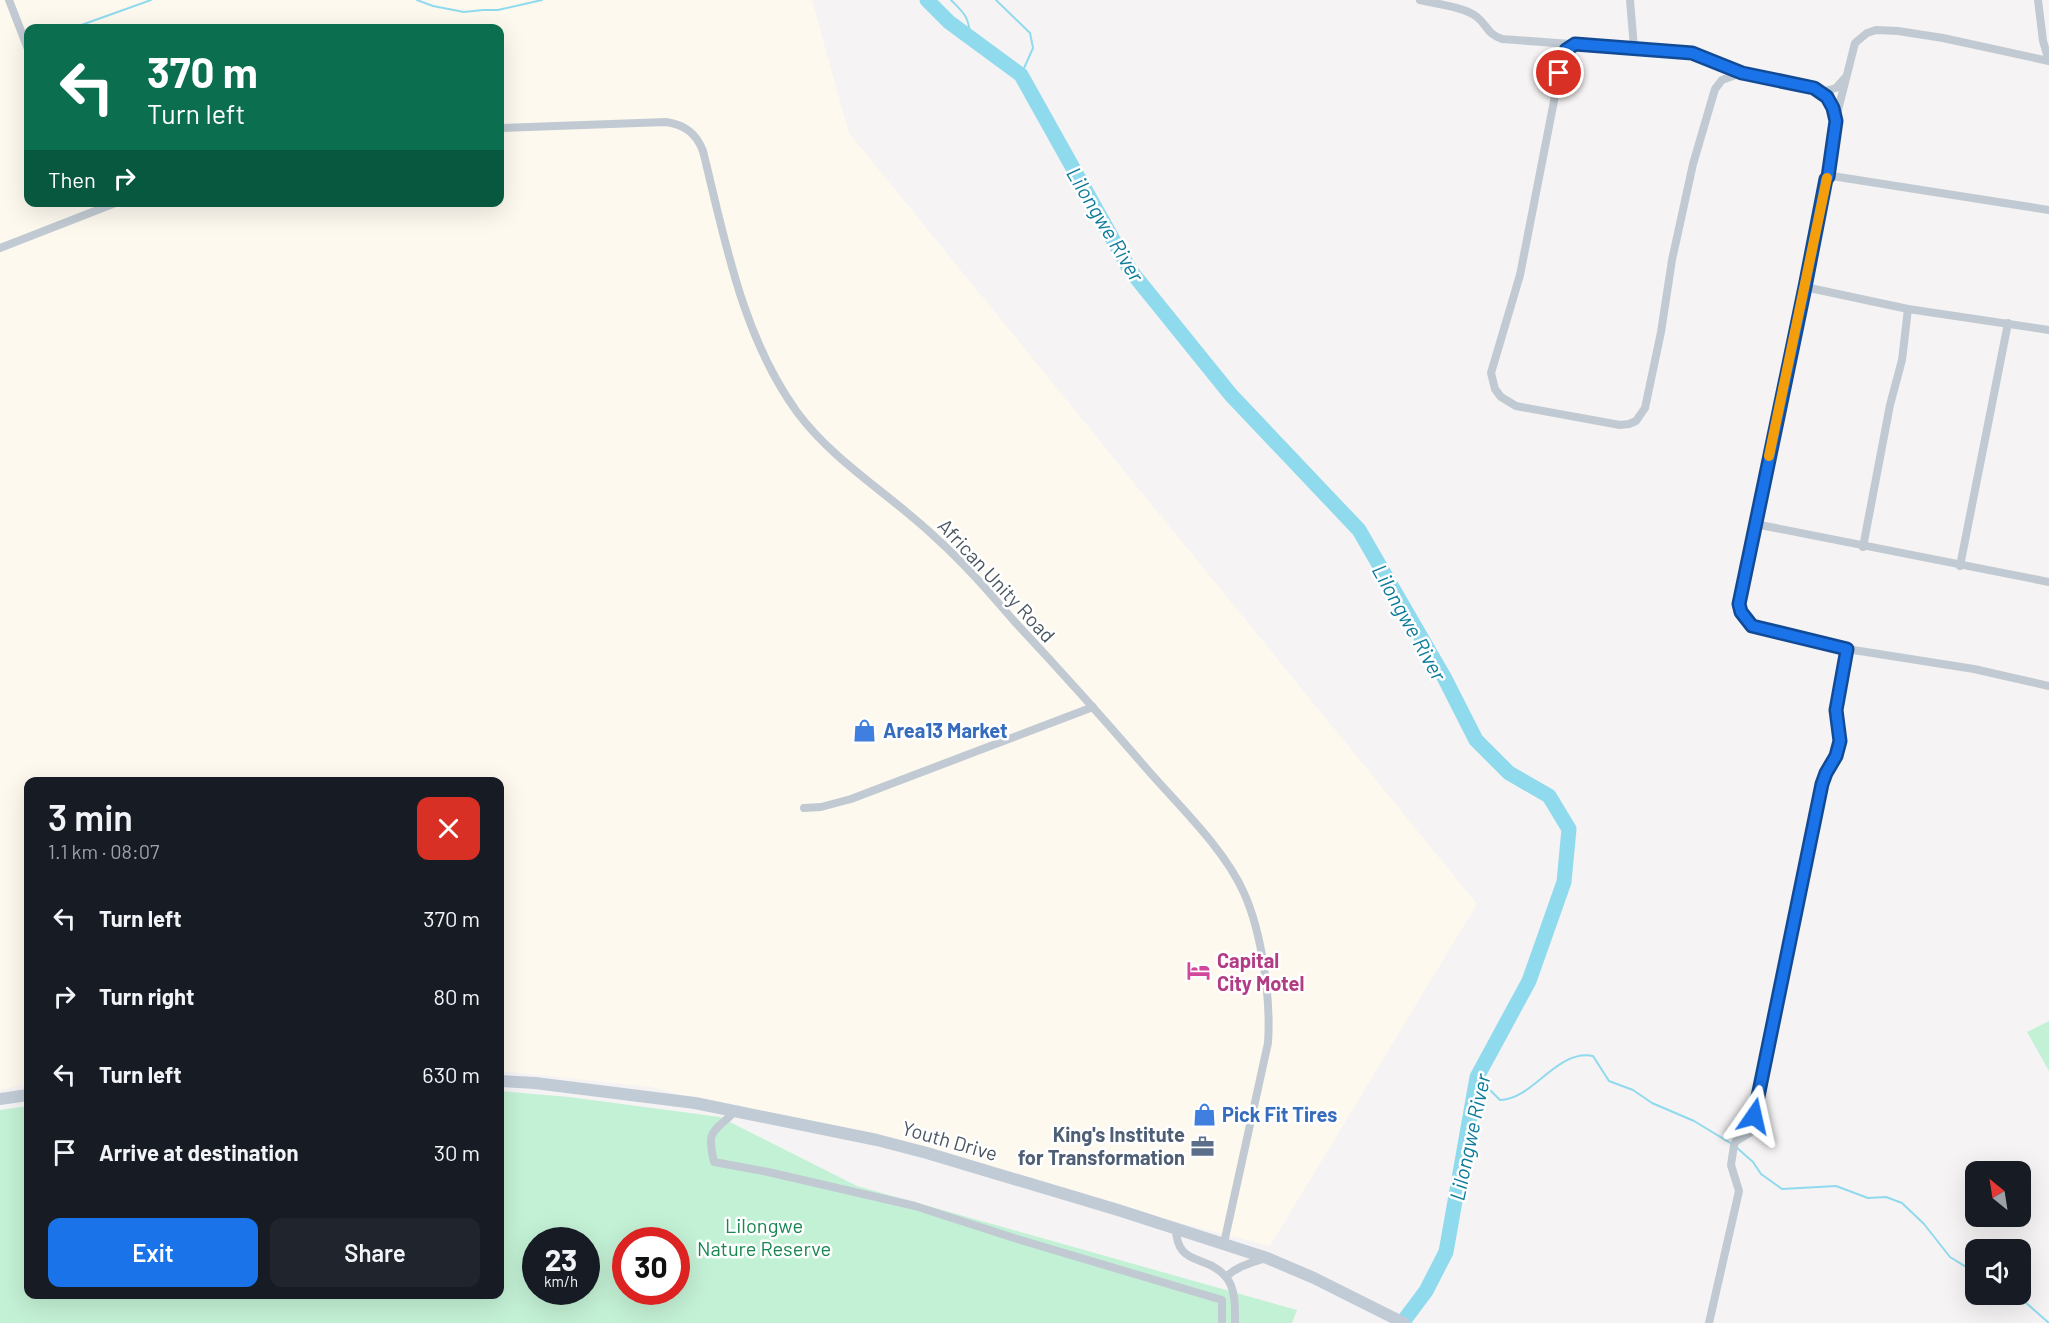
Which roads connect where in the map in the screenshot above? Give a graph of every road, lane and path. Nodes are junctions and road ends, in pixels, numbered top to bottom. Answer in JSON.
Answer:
{"nodes":[{"id":1,"x":9,"y":0,"type":"edge"},
{"id":2,"x":1420,"y":0,"type":"edge"},
{"id":3,"x":1630,"y":0,"type":"edge"},
{"id":4,"x":2038,"y":0,"type":"edge"},
{"id":5,"x":24,"y":39,"type":"edge"},
{"id":6,"x":1575,"y":44,"type":"junction"},
{"id":7,"x":1634,"y":48,"type":"junction"},
{"id":8,"x":2049,"y":61,"type":"edge"},
{"id":9,"x":1742,"y":73,"type":"junction"},
{"id":10,"x":1847,"y":75,"type":"junction"},
{"id":11,"x":1821,"y":92,"type":"junction"},
{"id":12,"x":1836,"y":121,"type":"junction"},
{"id":13,"x":504,"y":128,"type":"edge"},
{"id":14,"x":1828,"y":177,"type":"junction"},
{"id":15,"x":105,"y":207,"type":"edge"},
{"id":16,"x":2049,"y":210,"type":"edge"},
{"id":17,"x":0,"y":249,"type":"edge"},
{"id":18,"x":1805,"y":287,"type":"junction"},
{"id":19,"x":1908,"y":309,"type":"junction"},
{"id":20,"x":2008,"y":323,"type":"junction"},
{"id":21,"x":2049,"y":330,"type":"edge"},
{"id":22,"x":1755,"y":524,"type":"junction"},
{"id":23,"x":1863,"y":547,"type":"junction"},
{"id":24,"x":1960,"y":566,"type":"junction"},
{"id":25,"x":2049,"y":582,"type":"edge"},
{"id":26,"x":1847,"y":649,"type":"junction"},
{"id":27,"x":2049,"y":686,"type":"edge"},
{"id":28,"x":1093,"y":707,"type":"junction"},
{"id":29,"x":804,"y":808,"type":"dead end"},
{"id":30,"x":504,"y":1081,"type":"edge"},
{"id":31,"x":24,"y":1096,"type":"edge"},
{"id":32,"x":0,"y":1100,"type":"edge"},
{"id":33,"x":734,"y":1112,"type":"junction"},
{"id":34,"x":1176,"y":1228,"type":"junction"},
{"id":35,"x":1224,"y":1243,"type":"junction"},
{"id":36,"x":1267,"y":1258,"type":"junction"},
{"id":37,"x":1226,"y":1277,"type":"junction"},
{"id":38,"x":1222,"y":1323,"type":"edge"},
{"id":39,"x":1235,"y":1323,"type":"edge"},
{"id":40,"x":1404,"y":1323,"type":"edge"},
{"id":41,"x":1709,"y":1323,"type":"edge"}],
"edges":[{"from":1,"to":5,"type":"street"},
{"from":2,"to":6,"type":"street"},
{"from":3,"to":7,"type":"street"},
{"from":4,"to":8,"type":"street"},
{"from":6,"to":7,"type":"street"},
{"from":6,"to":9,"type":"street"},
{"from":7,"to":9,"type":"street"},
{"from":8,"to":10,"type":"street"},
{"from":9,"to":11,"type":"street"},
{"from":10,"to":11,"type":"street"},
{"from":10,"to":12,"type":"street"},
{"from":11,"to":12,"type":"street"},
{"from":12,"to":14,"type":"street"},
{"from":13,"to":28,"type":"street","name":"African Unity Road"},
{"from":14,"to":16,"type":"street"},
{"from":14,"to":18,"type":"street"},
{"from":15,"to":17,"type":"street"},
{"from":18,"to":19,"type":"street"},
{"from":18,"to":22,"type":"street"},
{"from":19,"to":20,"type":"street"},
{"from":19,"to":23,"type":"street"},
{"from":20,"to":21,"type":"street"},
{"from":20,"to":24,"type":"street"},
{"from":22,"to":23,"type":"street"},
{"from":22,"to":26,"type":"street"},
{"from":23,"to":24,"type":"street"},
{"from":24,"to":25,"type":"street"},
{"from":26,"to":27,"type":"street"},
{"from":26,"to":41,"type":"street"},
{"from":28,"to":29,"type":"street"},
{"from":28,"to":35,"type":"street","name":"African Unity Road"},
{"from":30,"to":33,"type":"street","name":"Youth Drive"},
{"from":31,"to":32,"type":"street"},
{"from":33,"to":34,"type":"street","name":"Youth Drive"},
{"from":33,"to":38,"type":"street"},
{"from":34,"to":35,"type":"street","name":"Youth Drive"},
{"from":34,"to":37,"type":"street"},
{"from":35,"to":36,"type":"street","name":"Youth Drive"},
{"from":36,"to":37,"type":"street"},
{"from":36,"to":40,"type":"street","name":"Youth Drive"},
{"from":37,"to":39,"type":"street"}]}
